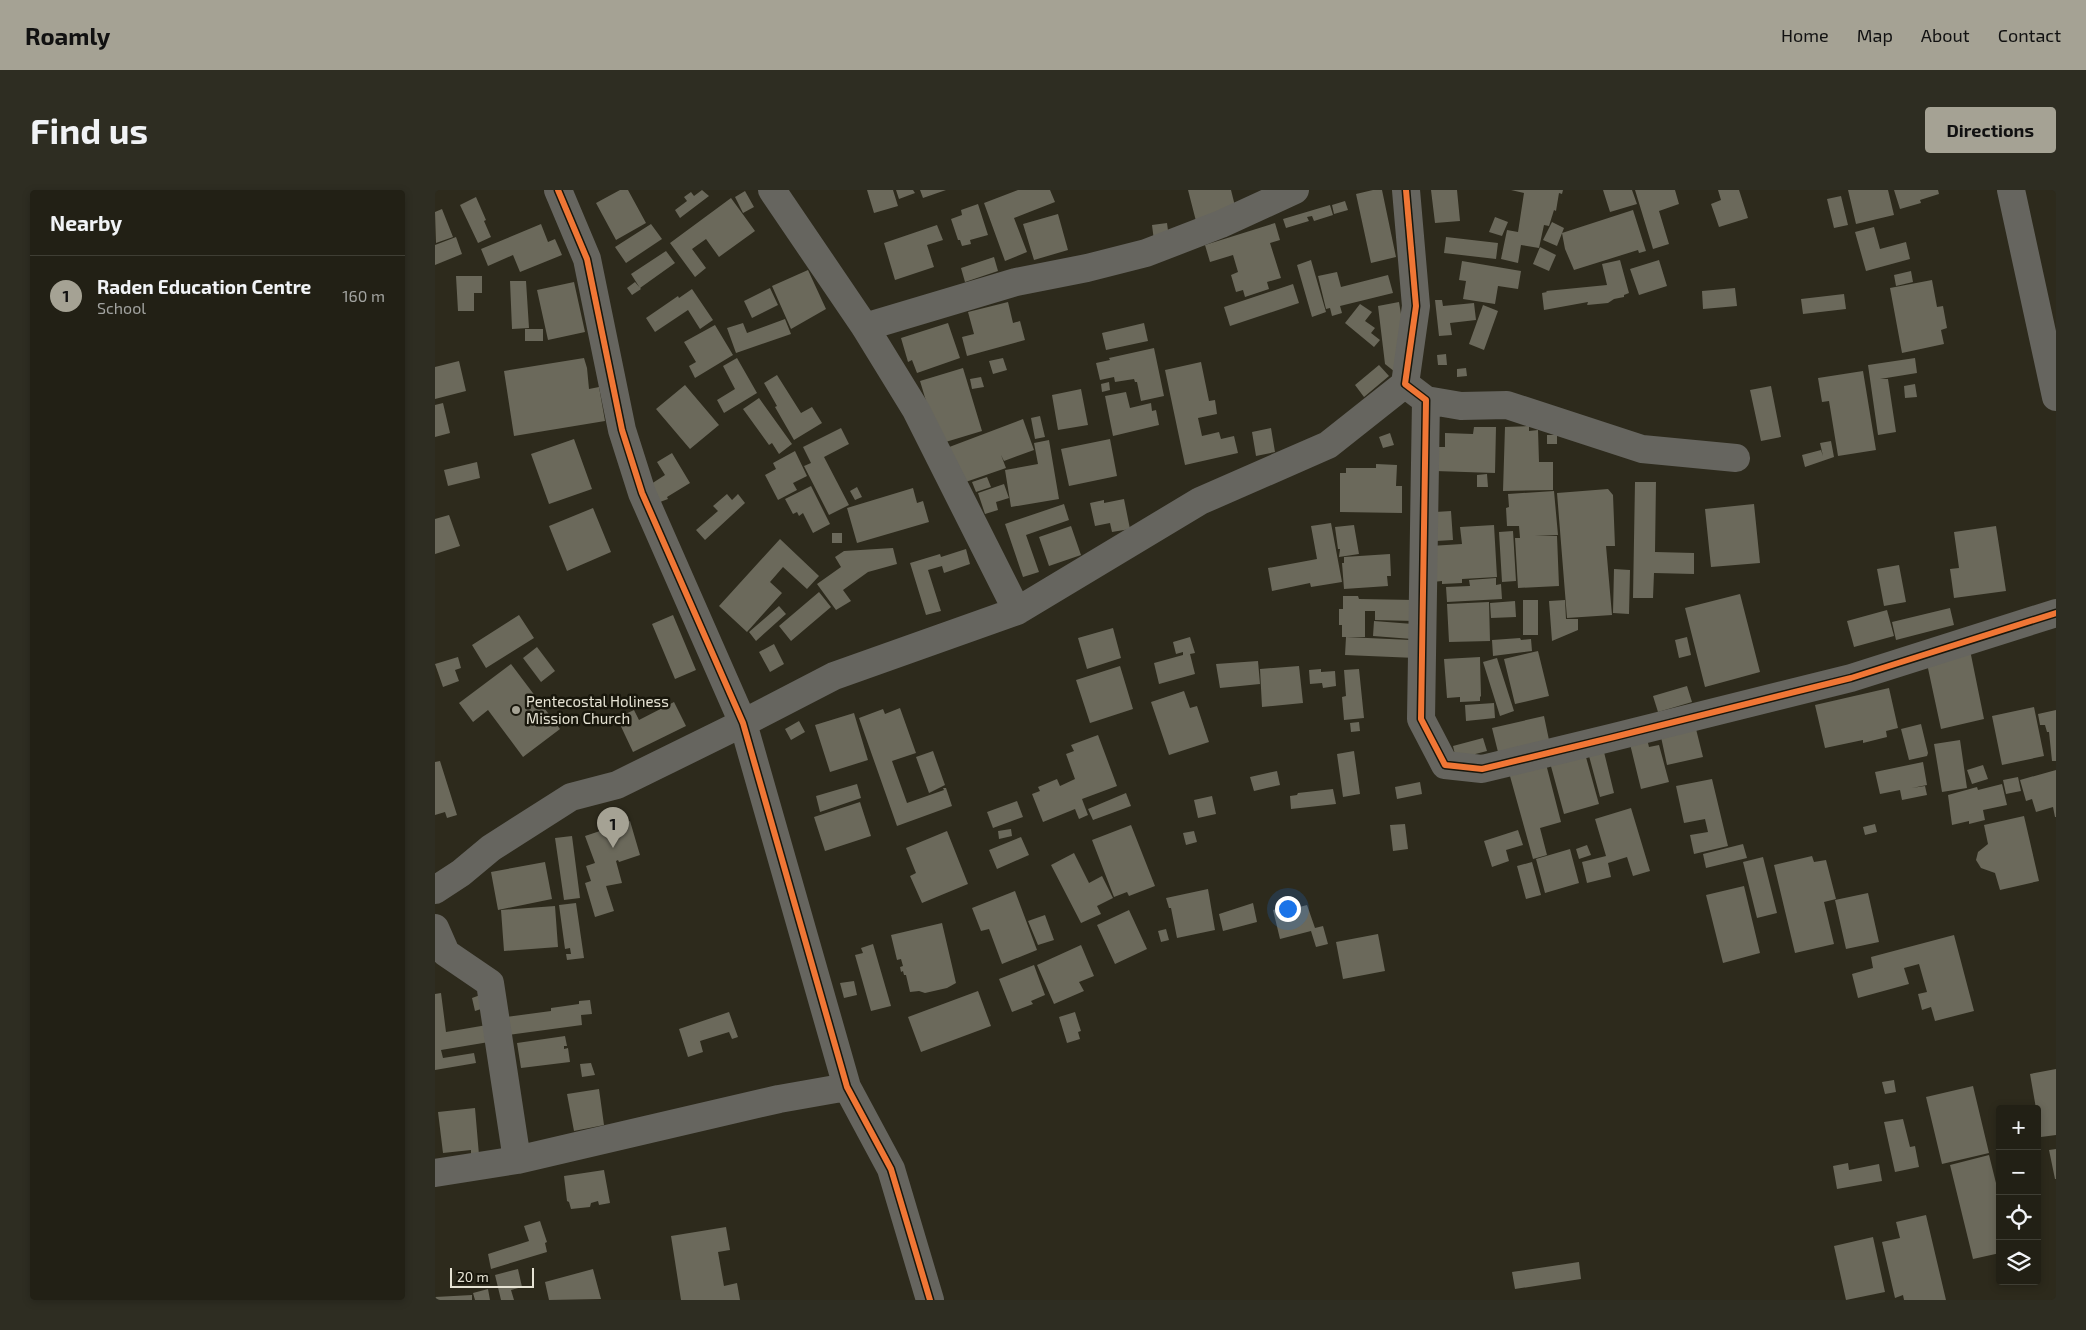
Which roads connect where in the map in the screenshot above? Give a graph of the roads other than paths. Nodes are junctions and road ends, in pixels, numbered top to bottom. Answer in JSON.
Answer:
{"nodes":[{"id":1,"x":558,"y":190,"type":"edge"},
{"id":2,"x":772,"y":190,"type":"edge"},
{"id":3,"x":1406,"y":190,"type":"edge"},
{"id":4,"x":2011,"y":190,"type":"edge"},
{"id":5,"x":1276,"y":194,"type":"edge"},
{"id":6,"x":865,"y":327,"type":"junction"},
{"id":7,"x":1416,"y":392,"type":"junction"},
{"id":8,"x":2056,"y":397,"type":"edge"},
{"id":9,"x":1735,"y":458,"type":"dead end"},
{"id":10,"x":1017,"y":611,"type":"junction"},
{"id":11,"x":2056,"y":613,"type":"edge"},
{"id":12,"x":743,"y":724,"type":"junction"},
{"id":13,"x":435,"y":890,"type":"edge"},
{"id":14,"x":435,"y":928,"type":"edge"},
{"id":15,"x":847,"y":1087,"type":"junction"},
{"id":16,"x":517,"y":1160,"type":"junction"},
{"id":17,"x":435,"y":1173,"type":"edge"},
{"id":18,"x":930,"y":1300,"type":"edge"}],
"edges":[{"from":1,"to":12,"type":"street"},
{"from":2,"to":6,"type":"street"},
{"from":3,"to":7,"type":"street"},
{"from":4,"to":8,"type":"street"},
{"from":5,"to":6,"type":"street"},
{"from":6,"to":10,"type":"street"},
{"from":7,"to":9,"type":"street"},
{"from":7,"to":10,"type":"street"},
{"from":7,"to":11,"type":"street"},
{"from":10,"to":12,"type":"street"},
{"from":12,"to":13,"type":"street"},
{"from":12,"to":15,"type":"street"},
{"from":14,"to":16,"type":"street"},
{"from":15,"to":16,"type":"street"},
{"from":15,"to":18,"type":"street"},
{"from":16,"to":17,"type":"street"}]}
